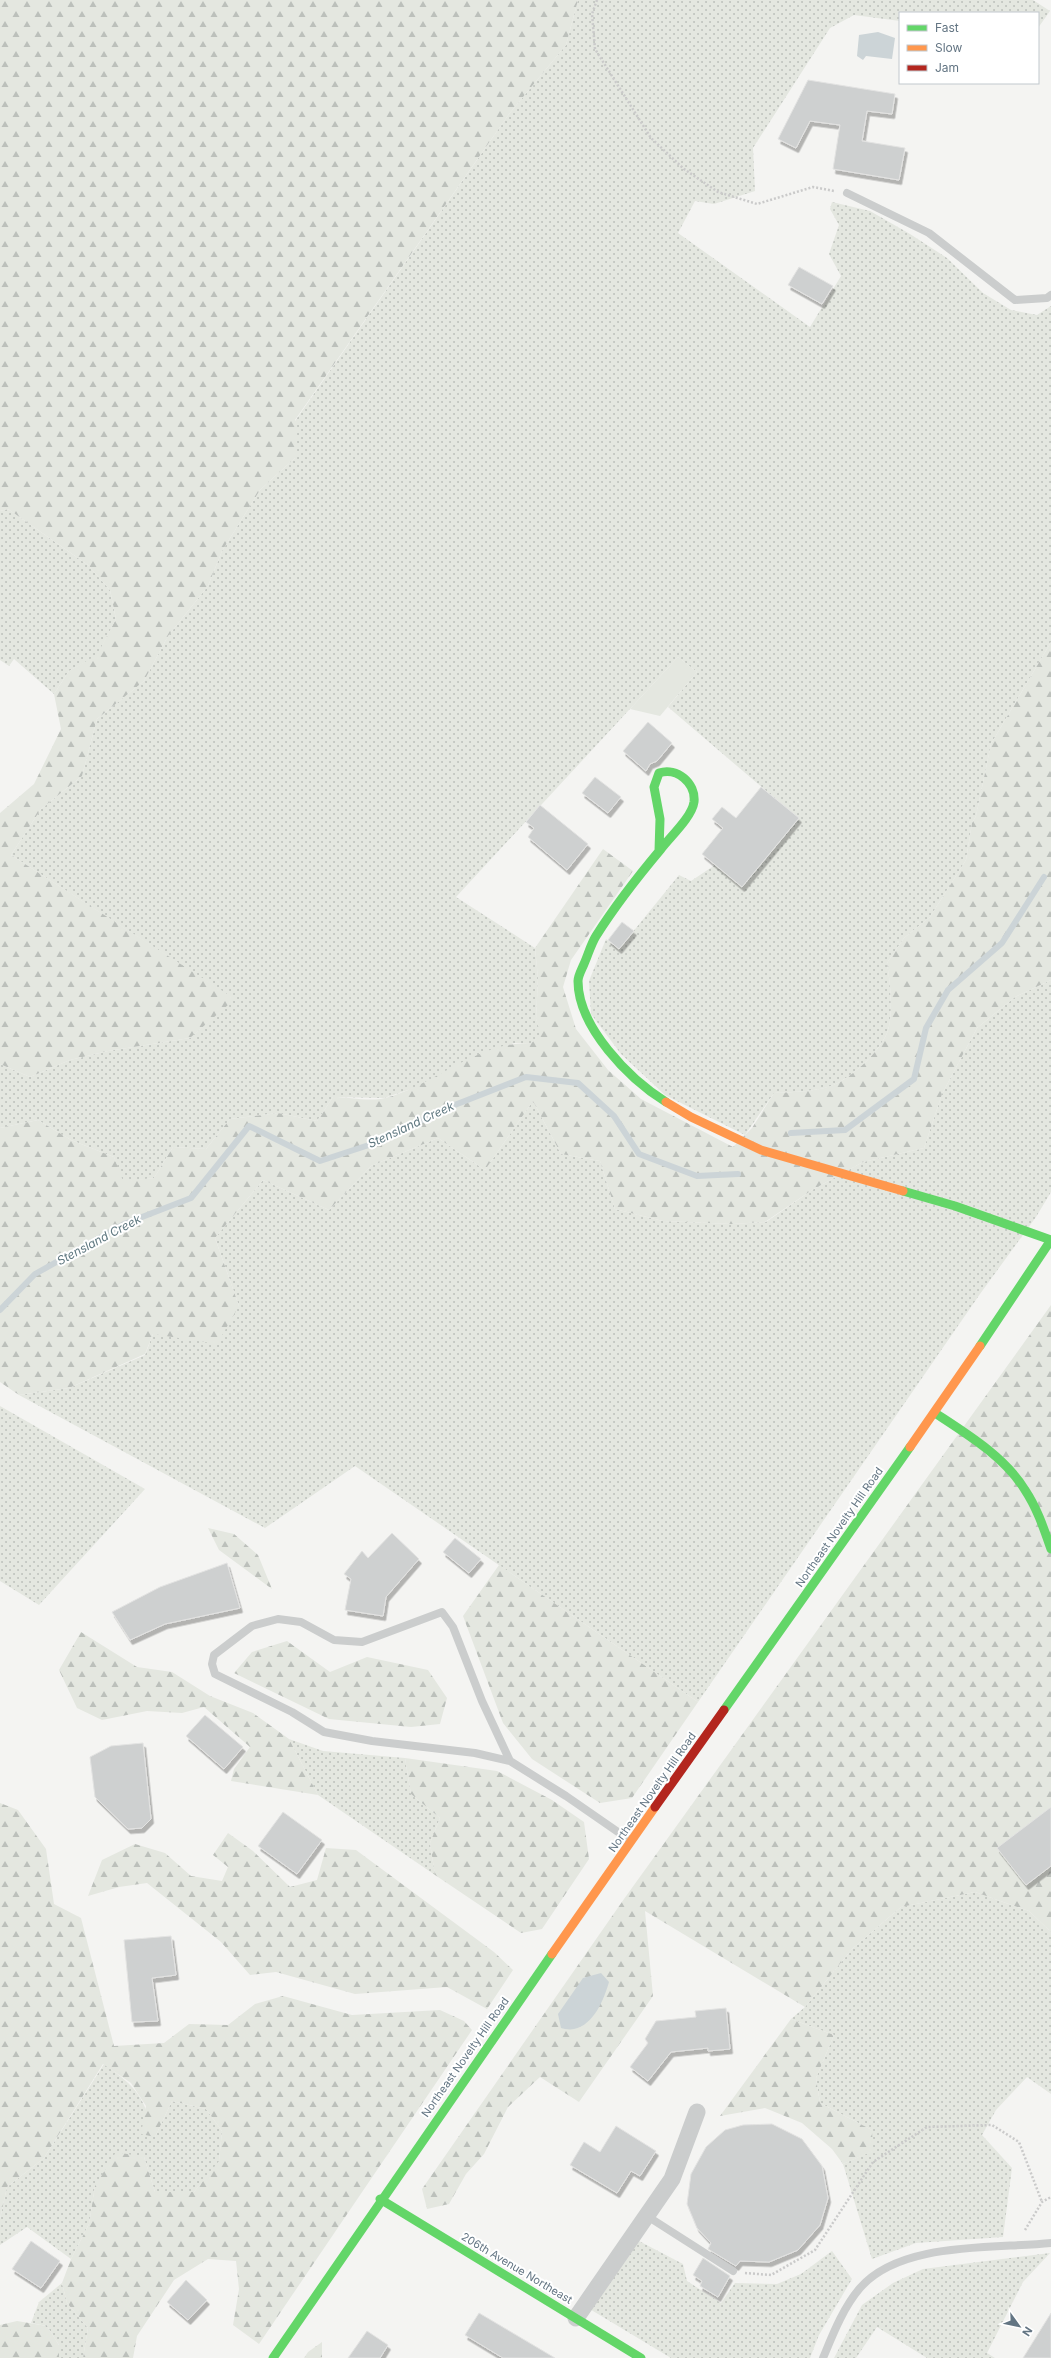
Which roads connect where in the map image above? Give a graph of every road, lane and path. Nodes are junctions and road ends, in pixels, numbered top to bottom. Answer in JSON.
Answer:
{"nodes":[{"id":1,"x":597,"y":0,"type":"edge"},
{"id":2,"x":847,"y":193,"type":"joint"},
{"id":3,"x":1051,"y":295,"type":"edge"},
{"id":4,"x":659,"y":851,"type":"junction"},
{"id":5,"x":1051,"y":1240,"type":"edge"},
{"id":6,"x":935,"y":1413,"type":"junction"},
{"id":7,"x":1051,"y":1549,"type":"edge"},
{"id":8,"x":510,"y":1761,"type":"junction"},
{"id":9,"x":631,"y":1841,"type":"junction"},
{"id":10,"x":697,"y":2112,"type":"dead end"},
{"id":11,"x":1051,"y":2196,"type":"edge"},
{"id":12,"x":380,"y":2199,"type":"junction"},
{"id":13,"x":1042,"y":2202,"type":"junction"},
{"id":14,"x":647,"y":2216,"type":"junction"},
{"id":15,"x":1051,"y":2243,"type":"edge"},
{"id":16,"x":1016,"y":2246,"type":"junction"},
{"id":17,"x":733,"y":2271,"type":"joint"},
{"id":18,"x":576,"y":2318,"type":"junction"},
{"id":19,"x":273,"y":2358,"type":"edge"},
{"id":20,"x":641,"y":2358,"type":"edge"},
{"id":21,"x":823,"y":2358,"type":"edge"}],
"edges":[{"from":1,"to":2,"type":"path"},
{"from":2,"to":3,"type":"lane"},
{"from":4,"to":4,"type":"street"},
{"from":4,"to":5,"type":"street"},
{"from":5,"to":6,"type":"street","name":"Northeast Novelty Hill Road"},
{"from":6,"to":7,"type":"street"},
{"from":6,"to":9,"type":"street","name":"Northeast Novelty Hill Road"},
{"from":8,"to":8,"type":"lane"},
{"from":8,"to":9,"type":"lane"},
{"from":9,"to":12,"type":"street","name":"Northeast Novelty Hill Road"},
{"from":10,"to":14,"type":"street"},
{"from":11,"to":13,"type":"path"},
{"from":12,"to":18,"type":"street","name":"206th Avenue Northeast"},
{"from":12,"to":19,"type":"street","name":"Northeast Novelty Hill Road"},
{"from":13,"to":16,"type":"path"},
{"from":13,"to":17,"type":"path"},
{"from":14,"to":17,"type":"lane"},
{"from":14,"to":18,"type":"street"},
{"from":15,"to":16,"type":"lane"},
{"from":16,"to":21,"type":"lane"},
{"from":18,"to":20,"type":"street","name":"206th Avenue Northeast"}]}
